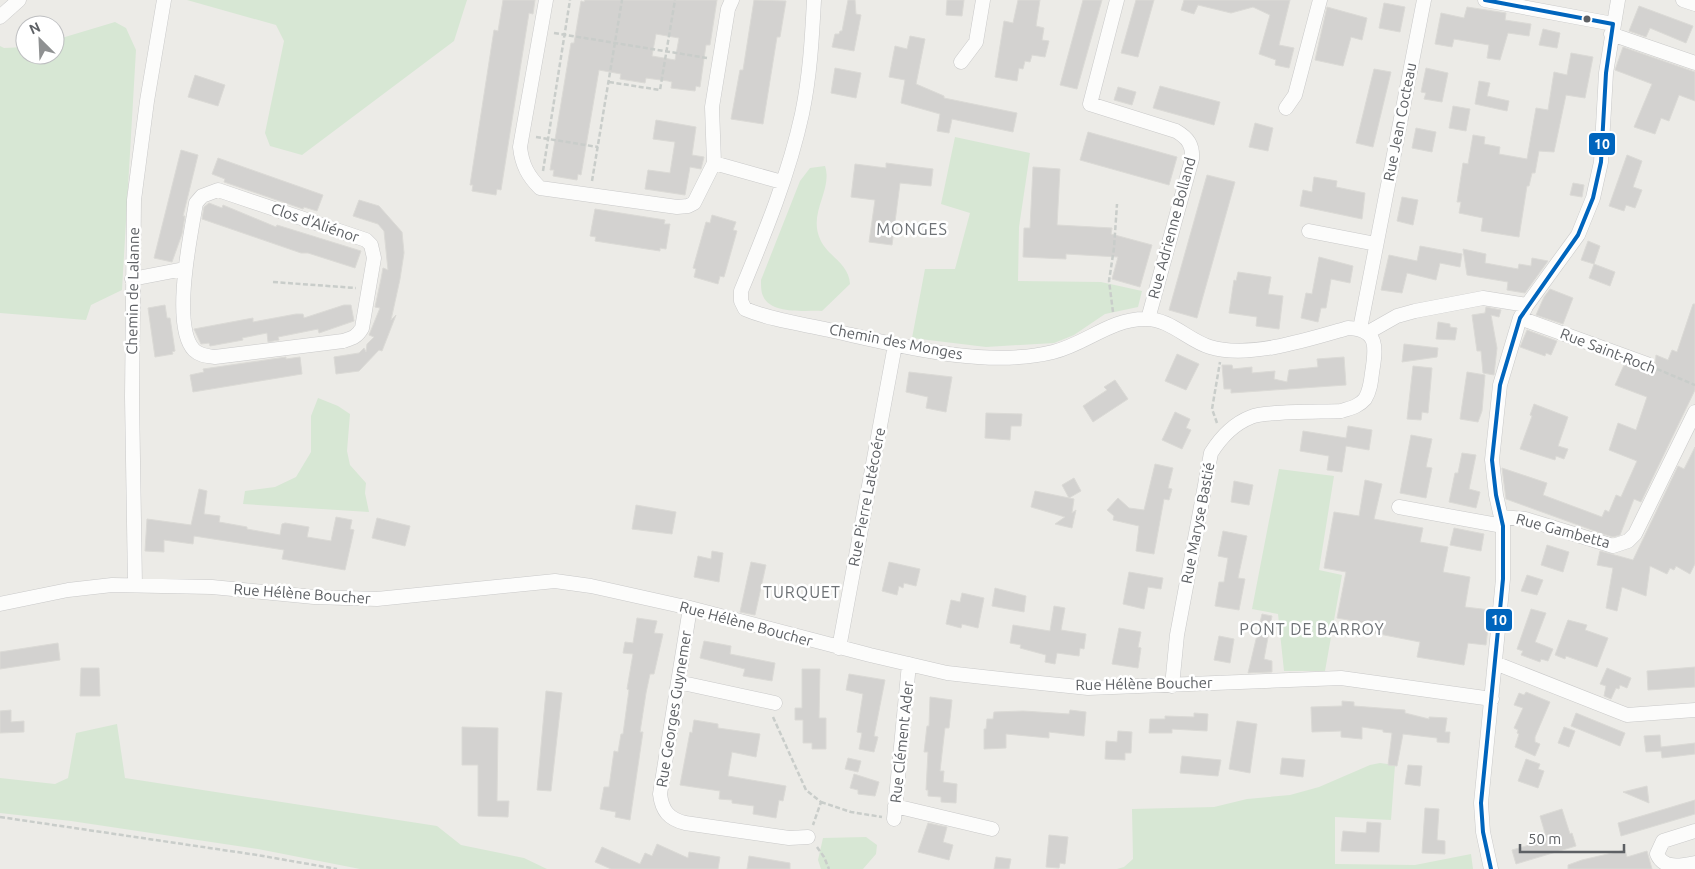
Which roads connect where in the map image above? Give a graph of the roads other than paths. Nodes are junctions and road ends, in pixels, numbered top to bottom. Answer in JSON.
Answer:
{"nodes":[{"id":1,"x":19,"y":0,"type":"edge"},
{"id":2,"x":164,"y":0,"type":"edge"},
{"id":3,"x":546,"y":0,"type":"edge"},
{"id":4,"x":732,"y":0,"type":"edge"},
{"id":5,"x":814,"y":0,"type":"edge"},
{"id":6,"x":984,"y":0,"type":"edge"},
{"id":7,"x":1117,"y":0,"type":"edge"},
{"id":8,"x":1320,"y":0,"type":"edge"},
{"id":9,"x":1424,"y":0,"type":"edge"},
{"id":10,"x":1485,"y":0,"type":"edge"},
{"id":11,"x":1618,"y":0,"type":"edge"},
{"id":12,"x":1683,"y":0,"type":"edge"},
{"id":13,"x":1695,"y":4,"type":"edge"},
{"id":14,"x":0,"y":17,"type":"edge"},
{"id":15,"x":1612,"y":29,"type":"junction"},
{"id":16,"x":961,"y":62,"type":"dead end"},
{"id":17,"x":1695,"y":63,"type":"edge"},
{"id":18,"x":1286,"y":108,"type":"dead end"},
{"id":19,"x":714,"y":163,"type":"junction"},
{"id":20,"x":782,"y":182,"type":"junction"},
{"id":21,"x":1309,"y":232,"type":"dead end"},
{"id":22,"x":1376,"y":244,"type":"junction"},
{"id":23,"x":184,"y":269,"type":"junction"},
{"id":24,"x":132,"y":278,"type":"junction"},
{"id":25,"x":1527,"y":305,"type":"junction"},
{"id":26,"x":1520,"y":318,"type":"junction"},
{"id":27,"x":1148,"y":319,"type":"junction"},
{"id":28,"x":1363,"y":331,"type":"junction"},
{"id":29,"x":895,"y":345,"type":"junction"},
{"id":30,"x":1646,"y":364,"type":"road end"},
{"id":31,"x":1695,"y":412,"type":"edge"},
{"id":32,"x":1399,"y":508,"type":"dead end"},
{"id":33,"x":1502,"y":522,"type":"junction"},
{"id":34,"x":135,"y":585,"type":"junction"},
{"id":35,"x":0,"y":604,"type":"edge"},
{"id":36,"x":690,"y":608,"type":"junction"},
{"id":37,"x":839,"y":648,"type":"junction"},
{"id":38,"x":1496,"y":663,"type":"junction"},
{"id":39,"x":909,"y":664,"type":"junction"},
{"id":40,"x":678,"y":682,"type":"junction"},
{"id":41,"x":1172,"y":686,"type":"junction"},
{"id":42,"x":1492,"y":699,"type":"junction"},
{"id":43,"x":774,"y":703,"type":"road end"},
{"id":44,"x":1695,"y":710,"type":"edge"},
{"id":45,"x":992,"y":829,"type":"dead end"},
{"id":46,"x":1695,"y":832,"type":"edge"},
{"id":47,"x":808,"y":837,"type":"road end"},
{"id":48,"x":1695,"y":863,"type":"edge"},
{"id":49,"x":1491,"y":869,"type":"edge"}],
"edges":[{"from":1,"to":14,"type":"street"},
{"from":2,"to":24,"type":"street","name":"Chemin de Lalanne"},
{"from":3,"to":19,"type":"street"},
{"from":4,"to":19,"type":"street"},
{"from":5,"to":20,"type":"street","name":"Chemin des Monges"},
{"from":6,"to":16,"type":"street"},
{"from":7,"to":27,"type":"street","name":"Rue Adrienne Bolland"},
{"from":8,"to":18,"type":"street"},
{"from":9,"to":22,"type":"street","name":"Rue Jean Cocteau"},
{"from":10,"to":15,"type":"street"},
{"from":11,"to":15,"type":"street"},
{"from":12,"to":13,"type":"street"},
{"from":15,"to":17,"type":"street"},
{"from":15,"to":25,"type":"street"},
{"from":19,"to":20,"type":"street"},
{"from":20,"to":29,"type":"street","name":"Chemin des Monges"},
{"from":21,"to":22,"type":"street"},
{"from":22,"to":28,"type":"street","name":"Rue Jean Cocteau"},
{"from":23,"to":23,"type":"street","name":"Clos d'Aliénor"},
{"from":23,"to":24,"type":"street"},
{"from":24,"to":34,"type":"street","name":"Chemin de Lalanne"},
{"from":25,"to":26,"type":"street"},
{"from":25,"to":28,"type":"street","name":"Chemin des Monges"},
{"from":26,"to":30,"type":"street","name":"Rue Saint-Roch"},
{"from":26,"to":33,"type":"street"},
{"from":27,"to":28,"type":"street","name":"Chemin des Monges"},
{"from":27,"to":29,"type":"street","name":"Chemin des Monges"},
{"from":28,"to":41,"type":"street","name":"Rue Maryse Bastié"},
{"from":29,"to":37,"type":"street","name":"Rue Pierre Latécoére"},
{"from":31,"to":33,"type":"street","name":"Rue Gambetta"},
{"from":32,"to":33,"type":"street","name":"Rue Gambetta"},
{"from":33,"to":38,"type":"street"},
{"from":34,"to":35,"type":"street","name":"Rue Hélène Boucher"},
{"from":34,"to":36,"type":"street","name":"Rue Hélène Boucher"},
{"from":36,"to":37,"type":"street","name":"Rue Hélène Boucher"},
{"from":36,"to":40,"type":"street","name":"Rue Georges Guynemer"},
{"from":37,"to":39,"type":"street","name":"Rue Hélène Boucher"},
{"from":38,"to":42,"type":"street"},
{"from":38,"to":44,"type":"street"},
{"from":39,"to":41,"type":"street","name":"Rue Hélène Boucher"},
{"from":39,"to":45,"type":"street","name":"Rue Clément Ader"},
{"from":40,"to":43,"type":"street"},
{"from":40,"to":47,"type":"street","name":"Rue Georges Guynemer"},
{"from":41,"to":42,"type":"street","name":"Rue Hélène Boucher"},
{"from":42,"to":49,"type":"street"},
{"from":46,"to":48,"type":"street"}]}
